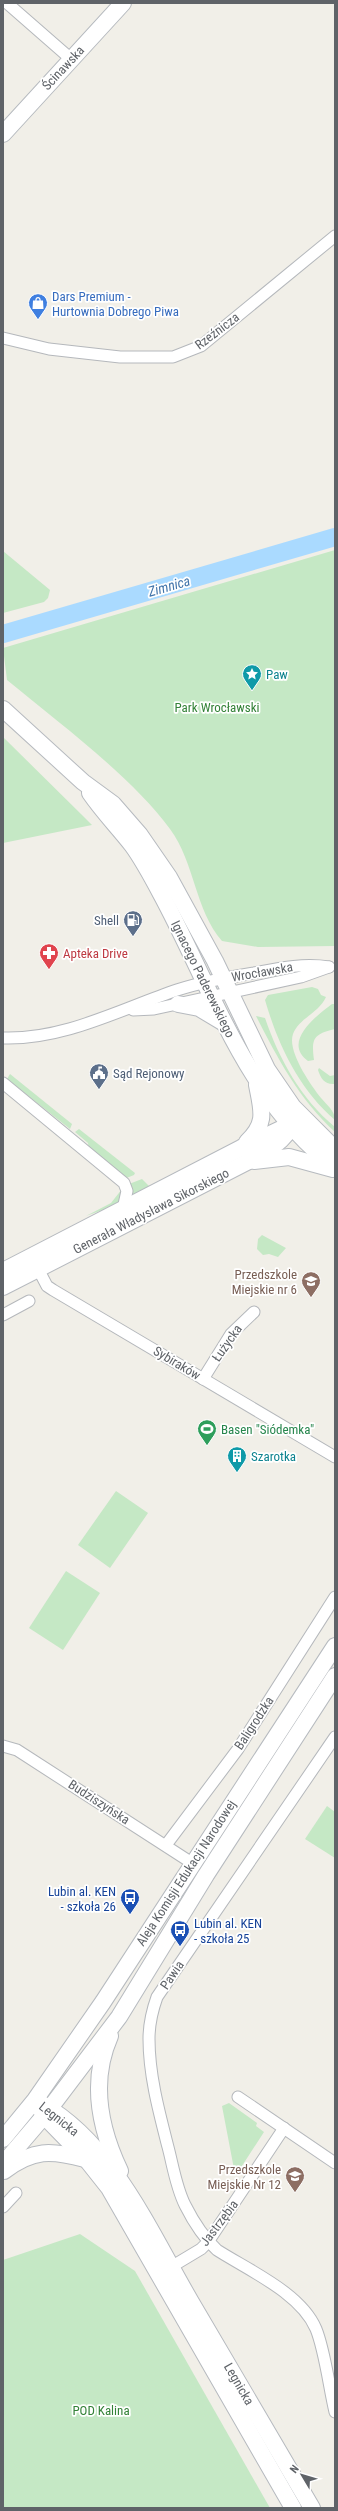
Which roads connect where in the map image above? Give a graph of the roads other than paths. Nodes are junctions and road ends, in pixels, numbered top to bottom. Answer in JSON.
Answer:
{"nodes":[{"id":1,"x":7,"y":3,"type":"edge"},
{"id":2,"x":123,"y":3,"type":"edge"},
{"id":3,"x":71,"y":59,"type":"junction"},
{"id":4,"x":3,"y":134,"type":"edge"},
{"id":5,"x":335,"y":236,"type":"edge"},
{"id":6,"x":3,"y":338,"type":"edge"},
{"id":7,"x":3,"y":709,"type":"edge"},
{"id":8,"x":83,"y":782,"type":"junction"},
{"id":9,"x":332,"y":967,"type":"edge"},
{"id":10,"x":227,"y":985,"type":"junction"},
{"id":11,"x":209,"y":990,"type":"junction"},
{"id":12,"x":178,"y":1004,"type":"junction"},
{"id":13,"x":128,"y":1010,"type":"junction"},
{"id":14,"x":224,"y":1023,"type":"junction"},
{"id":15,"x":4,"y":1039,"type":"edge"},
{"id":16,"x":256,"y":1078,"type":"junction"},
{"id":17,"x":3,"y":1083,"type":"edge"},
{"id":18,"x":293,"y":1107,"type":"junction"},
{"id":19,"x":292,"y":1126,"type":"junction"},
{"id":20,"x":314,"y":1130,"type":"junction"},
{"id":21,"x":335,"y":1149,"type":"edge"},
{"id":22,"x":244,"y":1155,"type":"junction"},
{"id":23,"x":335,"y":1168,"type":"edge"},
{"id":24,"x":123,"y":1209,"type":"junction"},
{"id":25,"x":35,"y":1262,"type":"junction"},
{"id":26,"x":3,"y":1271,"type":"edge"},
{"id":27,"x":3,"y":1287,"type":"edge"},
{"id":28,"x":29,"y":1301,"type":"dead end"},
{"id":29,"x":254,"y":1312,"type":"dead end"},
{"id":30,"x":3,"y":1316,"type":"edge"},
{"id":31,"x":204,"y":1378,"type":"junction"},
{"id":32,"x":335,"y":1457,"type":"edge"},
{"id":33,"x":335,"y":1597,"type":"edge"},
{"id":34,"x":335,"y":1646,"type":"edge"},
{"id":35,"x":335,"y":1676,"type":"edge"},
{"id":36,"x":334,"y":1741,"type":"edge"},
{"id":37,"x":3,"y":1746,"type":"edge"},
{"id":38,"x":166,"y":1845,"type":"junction"},
{"id":39,"x":192,"y":1863,"type":"junction"},
{"id":40,"x":119,"y":2017,"type":"junction"},
{"id":41,"x":238,"y":2097,"type":"dead end"},
{"id":42,"x":35,"y":2100,"type":"junction"},
{"id":43,"x":47,"y":2113,"type":"junction"},
{"id":44,"x":284,"y":2128,"type":"junction"},
{"id":45,"x":3,"y":2139,"type":"edge"},
{"id":46,"x":86,"y":2159,"type":"junction"},
{"id":47,"x":335,"y":2163,"type":"edge"},
{"id":48,"x":3,"y":2164,"type":"edge"},
{"id":49,"x":3,"y":2172,"type":"edge"},
{"id":50,"x":16,"y":2193,"type":"dead end"},
{"id":51,"x":134,"y":2199,"type":"junction"},
{"id":52,"x":3,"y":2207,"type":"edge"},
{"id":53,"x":208,"y":2242,"type":"junction"},
{"id":54,"x":171,"y":2267,"type":"junction"},
{"id":55,"x":335,"y":2412,"type":"edge"},
{"id":56,"x":293,"y":2508,"type":"edge"},
{"id":57,"x":312,"y":2508,"type":"edge"}],
"edges":[{"from":1,"to":3,"type":"street"},
{"from":2,"to":3,"type":"main road","name":"Ścinawska"},
{"from":3,"to":4,"type":"main road","name":"Ścinawska"},
{"from":5,"to":6,"type":"street","name":"Rzeźnicza"},
{"from":7,"to":8,"type":"main road","name":"Ignacego Paderewskiego"},
{"from":8,"to":10,"type":"main road","name":"Ignacego Paderewskiego"},
{"from":8,"to":11,"type":"main road","name":"Ignacego Paderewskiego"},
{"from":9,"to":10,"type":"street","name":"Wrocławska"},
{"from":10,"to":11,"type":"street","name":"Wrocławska"},
{"from":10,"to":18,"type":"main road","name":"Ignacego Paderewskiego"},
{"from":11,"to":12,"type":"street","name":"Wrocławska"},
{"from":11,"to":13,"type":"street","name":"Wrocławska"},
{"from":11,"to":14,"type":"main road","name":"Ignacego Paderewskiego"},
{"from":12,"to":13,"type":"street","name":"Wrocławska"},
{"from":12,"to":14,"type":"main road"},
{"from":13,"to":15,"type":"street","name":"Wrocławska"},
{"from":14,"to":16,"type":"main road","name":"Ignacego Paderewskiego"},
{"from":16,"to":19,"type":"main road","name":"Ignacego Paderewskiego"},
{"from":16,"to":22,"type":"main road"},
{"from":17,"to":24,"type":"street"},
{"from":18,"to":19,"type":"main road"},
{"from":18,"to":20,"type":"main road","name":"Ignacego Paderewskiego"},
{"from":19,"to":20,"type":"main road"},
{"from":19,"to":22,"type":"main road","name":"Generała Władysława Sikorskiego"},
{"from":19,"to":23,"type":"main road","name":"Ignacego Paderewskiego"},
{"from":20,"to":21,"type":"main road","name":"Ignacego Paderewskiego"},
{"from":22,"to":23,"type":"main road"},
{"from":22,"to":24,"type":"main road","name":"Generała Władysława Sikorskiego"},
{"from":22,"to":25,"type":"main road","name":"Generała Władysława Sikorskiego"},
{"from":24,"to":25,"type":"main road","name":"Generała Władysława Sikorskiego"},
{"from":25,"to":26,"type":"main road","name":"Generała Władysława Sikorskiego"},
{"from":25,"to":27,"type":"main road","name":"Generała Władysława Sikorskiego"},
{"from":25,"to":31,"type":"street","name":"Sybiraków"},
{"from":28,"to":30,"type":"street"},
{"from":29,"to":31,"type":"street","name":"Łużycka"},
{"from":31,"to":32,"type":"street","name":"Sybiraków"},
{"from":33,"to":38,"type":"street","name":"Baligrodzka"},
{"from":34,"to":39,"type":"main road","name":"Aleja Komisji Edukacji Narodowej"},
{"from":35,"to":40,"type":"main road","name":"Aleja Komisji Edukacji Narodowej"},
{"from":36,"to":53,"type":"street","name":"Pawia"},
{"from":37,"to":38,"type":"street","name":"Budziszyńska"},
{"from":38,"to":39,"type":"street","name":"Budziszyńska"},
{"from":39,"to":42,"type":"main road","name":"Aleja Komisji Edukacji Narodowej"},
{"from":40,"to":43,"type":"main road"},
{"from":40,"to":51,"type":"main road"},
{"from":41,"to":44,"type":"street"},
{"from":42,"to":43,"type":"main road","name":"Legnicka"},
{"from":42,"to":45,"type":"main road","name":"Aleja Komisji Edukacji Narodowej"},
{"from":43,"to":46,"type":"main road","name":"Legnicka"},
{"from":43,"to":48,"type":"main road"},
{"from":43,"to":51,"type":"main road","name":"Legnicka"},
{"from":44,"to":47,"type":"street"},
{"from":44,"to":53,"type":"street","name":"Jastrzębia"},
{"from":46,"to":49,"type":"main road"},
{"from":46,"to":56,"type":"main road","name":"Legnicka"},
{"from":50,"to":52,"type":"street"},
{"from":51,"to":54,"type":"main road","name":"Legnicka"},
{"from":53,"to":54,"type":"street","name":"Jastrzębia"},
{"from":53,"to":55,"type":"street"},
{"from":54,"to":57,"type":"main road","name":"Legnicka"}]}
